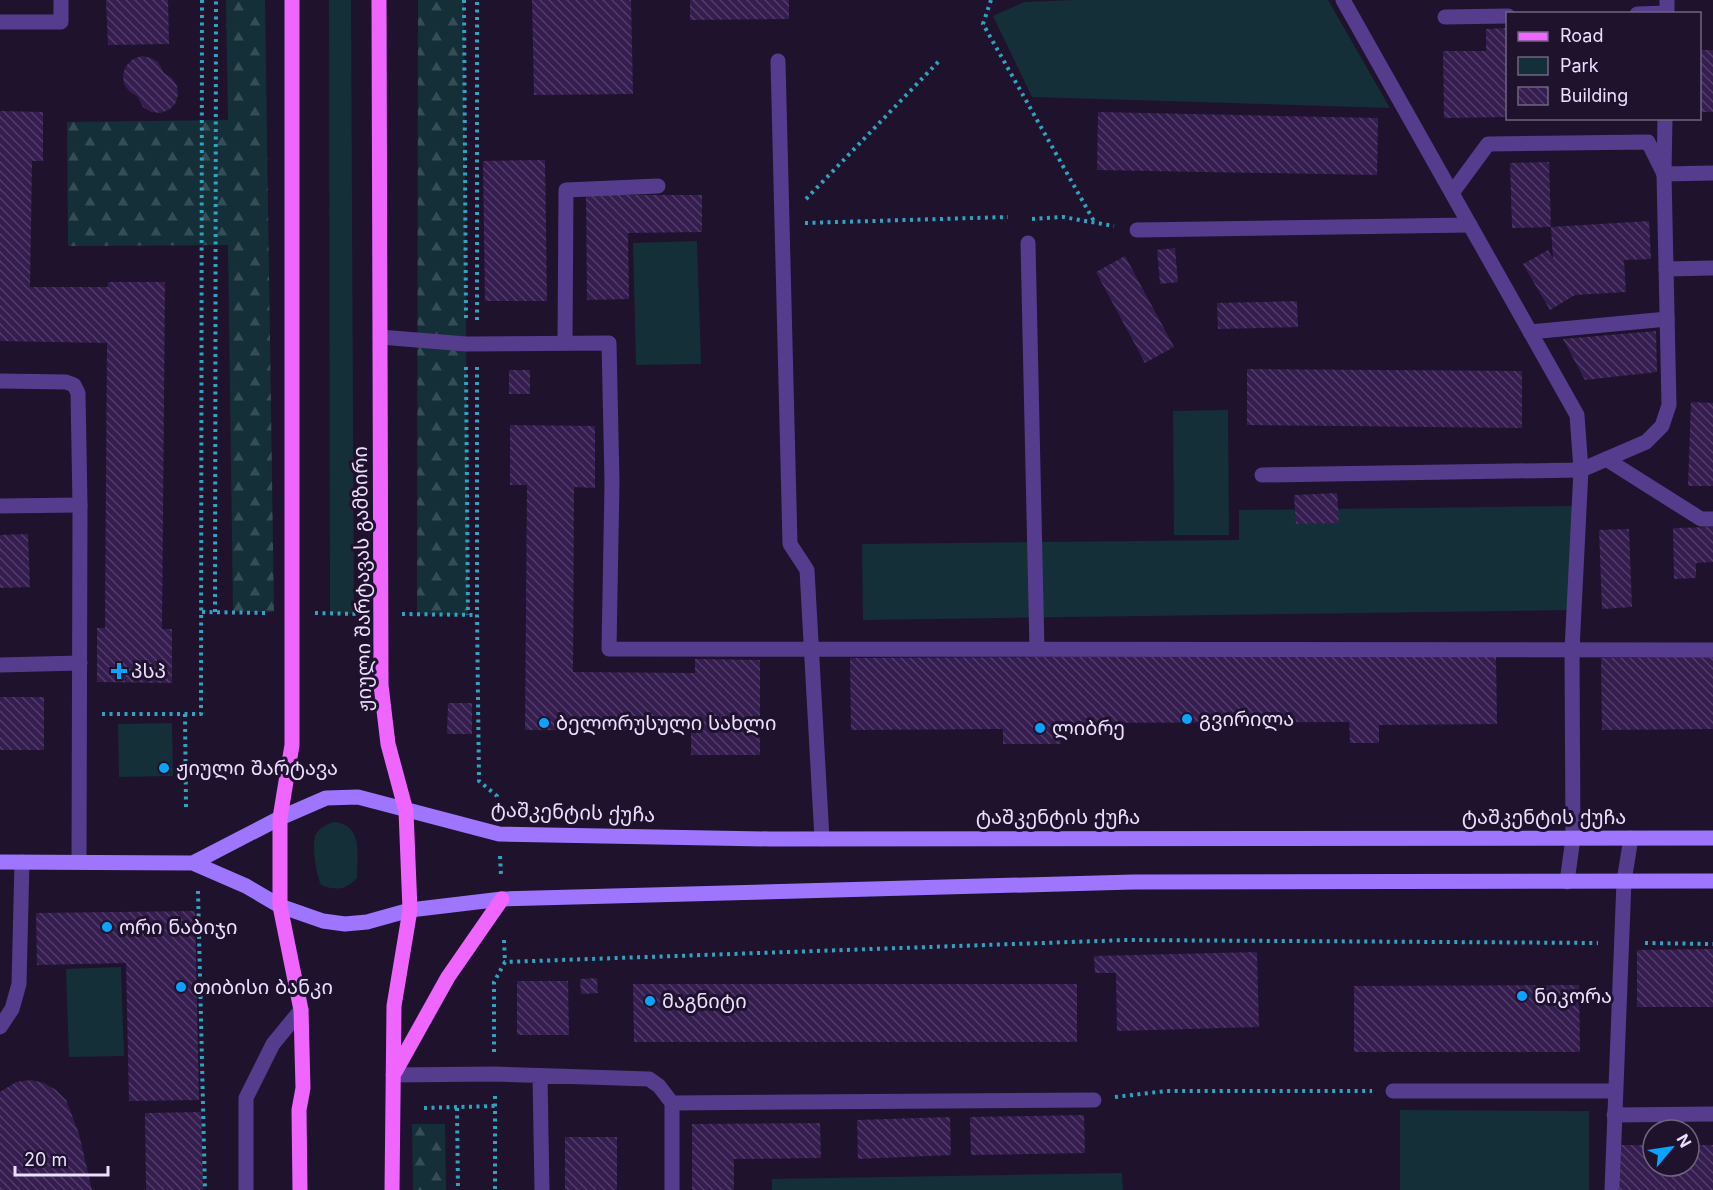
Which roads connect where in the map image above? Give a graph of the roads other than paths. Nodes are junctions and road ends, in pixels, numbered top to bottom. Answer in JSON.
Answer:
{"nodes":[{"id":1,"x":61,"y":0,"type":"edge"},
{"id":2,"x":292,"y":0,"type":"edge"},
{"id":3,"x":379,"y":0,"type":"edge"},
{"id":4,"x":1343,"y":0,"type":"edge"},
{"id":5,"x":1506,"y":16,"type":"edge"},
{"id":6,"x":1445,"y":17,"type":"dead end"},
{"id":7,"x":0,"y":22,"type":"edge"},
{"id":8,"x":778,"y":61,"type":"dead end"},
{"id":9,"x":1665,"y":120,"type":"edge"},
{"id":10,"x":1713,"y":173,"type":"edge"},
{"id":11,"x":1664,"y":174,"type":"junction"},
{"id":12,"x":658,"y":186,"type":"dead end"},
{"id":13,"x":1452,"y":193,"type":"junction"},
{"id":14,"x":1470,"y":225,"type":"junction"},
{"id":15,"x":1137,"y":230,"type":"road end"},
{"id":16,"x":1028,"y":243,"type":"dead end"},
{"id":17,"x":1713,"y":268,"type":"edge"},
{"id":18,"x":1666,"y":269,"type":"junction"},
{"id":19,"x":1667,"y":319,"type":"junction"},
{"id":20,"x":1530,"y":332,"type":"junction"},
{"id":21,"x":380,"y":337,"type":"junction"},
{"id":22,"x":565,"y":343,"type":"junction"},
{"id":23,"x":0,"y":381,"type":"edge"},
{"id":24,"x":1606,"y":459,"type":"junction"},
{"id":25,"x":1581,"y":470,"type":"junction"},
{"id":26,"x":1262,"y":475,"type":"dead end"},
{"id":27,"x":0,"y":506,"type":"edge"},
{"id":28,"x":80,"y":506,"type":"junction"},
{"id":29,"x":1713,"y":519,"type":"edge"},
{"id":30,"x":1036,"y":650,"type":"junction"},
{"id":31,"x":1572,"y":650,"type":"junction"},
{"id":32,"x":1713,"y":650,"type":"edge"},
{"id":33,"x":812,"y":651,"type":"junction"},
{"id":34,"x":80,"y":663,"type":"junction"},
{"id":35,"x":0,"y":665,"type":"edge"},
{"id":36,"x":406,"y":811,"type":"junction"},
{"id":37,"x":280,"y":818,"type":"junction"},
{"id":38,"x":1713,"y":837,"type":"edge"},
{"id":39,"x":822,"y":838,"type":"junction"},
{"id":40,"x":1573,"y":838,"type":"junction"},
{"id":41,"x":1631,"y":838,"type":"junction"},
{"id":42,"x":0,"y":862,"type":"edge"},
{"id":43,"x":22,"y":862,"type":"junction"},
{"id":44,"x":79,"y":862,"type":"junction"},
{"id":45,"x":193,"y":863,"type":"junction"},
{"id":46,"x":1624,"y":881,"type":"junction"},
{"id":47,"x":1713,"y":881,"type":"edge"},
{"id":48,"x":1567,"y":882,"type":"junction"},
{"id":49,"x":502,"y":899,"type":"junction"},
{"id":50,"x":280,"y":906,"type":"junction"},
{"id":51,"x":410,"y":910,"type":"junction"},
{"id":52,"x":301,"y":1010,"type":"junction"},
{"id":53,"x":0,"y":1027,"type":"edge"},
{"id":54,"x":393,"y":1075,"type":"junction"},
{"id":55,"x":540,"y":1076,"type":"junction"},
{"id":56,"x":1393,"y":1091,"type":"road end"},
{"id":57,"x":1615,"y":1091,"type":"junction"},
{"id":58,"x":1094,"y":1100,"type":"road end"},
{"id":59,"x":672,"y":1103,"type":"junction"},
{"id":60,"x":1713,"y":1114,"type":"edge"},
{"id":61,"x":1614,"y":1115,"type":"junction"},
{"id":62,"x":246,"y":1190,"type":"edge"},
{"id":63,"x":300,"y":1190,"type":"edge"},
{"id":64,"x":392,"y":1190,"type":"edge"},
{"id":65,"x":542,"y":1190,"type":"edge"},
{"id":66,"x":672,"y":1190,"type":"edge"},
{"id":67,"x":1612,"y":1190,"type":"edge"}],
"edges":[{"from":1,"to":7,"type":"street"},
{"from":2,"to":37,"type":"main road"},
{"from":3,"to":21,"type":"main road","name":"ჟიული შარტავას გამზირი"},
{"from":4,"to":13,"type":"street"},
{"from":5,"to":6,"type":"street"},
{"from":8,"to":33,"type":"street"},
{"from":9,"to":11,"type":"street"},
{"from":10,"to":11,"type":"street"},
{"from":11,"to":13,"type":"street"},
{"from":11,"to":18,"type":"street"},
{"from":12,"to":22,"type":"street"},
{"from":13,"to":14,"type":"street"},
{"from":14,"to":15,"type":"street"},
{"from":14,"to":20,"type":"street"},
{"from":16,"to":30,"type":"street"},
{"from":17,"to":18,"type":"street"},
{"from":18,"to":19,"type":"street"},
{"from":19,"to":20,"type":"street"},
{"from":19,"to":24,"type":"street"},
{"from":20,"to":25,"type":"street"},
{"from":21,"to":22,"type":"street"},
{"from":21,"to":36,"type":"main road","name":"ჟიული შარტავას გამზირი"},
{"from":22,"to":33,"type":"street"},
{"from":23,"to":28,"type":"street"},
{"from":24,"to":25,"type":"street"},
{"from":24,"to":29,"type":"street"},
{"from":25,"to":26,"type":"street"},
{"from":25,"to":31,"type":"street"},
{"from":27,"to":28,"type":"street"},
{"from":28,"to":34,"type":"street"},
{"from":30,"to":31,"type":"street"},
{"from":30,"to":33,"type":"street"},
{"from":31,"to":32,"type":"street"},
{"from":31,"to":40,"type":"street"},
{"from":33,"to":39,"type":"street"},
{"from":34,"to":35,"type":"street"},
{"from":34,"to":44,"type":"street"},
{"from":36,"to":37,"type":"main road"},
{"from":36,"to":39,"type":"main road","name":"ტაშკენტის ქუჩა"},
{"from":36,"to":51,"type":"main road","name":"ჟიული შარტავას გამზირი"},
{"from":37,"to":45,"type":"main road"},
{"from":37,"to":50,"type":"main road"},
{"from":38,"to":41,"type":"main road","name":"ტაშკენტის ქუჩა"},
{"from":39,"to":40,"type":"main road","name":"ტაშკენტის ქუჩა"},
{"from":40,"to":41,"type":"main road","name":"ტაშკენტის ქუჩა"},
{"from":40,"to":48,"type":"street"},
{"from":41,"to":46,"type":"street"},
{"from":42,"to":43,"type":"main road"},
{"from":43,"to":44,"type":"main road"},
{"from":43,"to":53,"type":"street"},
{"from":44,"to":45,"type":"main road"},
{"from":45,"to":50,"type":"main road"},
{"from":46,"to":47,"type":"main road"},
{"from":46,"to":48,"type":"main road"},
{"from":46,"to":57,"type":"street"},
{"from":48,"to":49,"type":"main road"},
{"from":49,"to":51,"type":"main road"},
{"from":49,"to":54,"type":"main road"},
{"from":50,"to":51,"type":"main road"},
{"from":50,"to":52,"type":"main road"},
{"from":51,"to":54,"type":"main road","name":"ჟიული შარტავას გამზირი"},
{"from":52,"to":62,"type":"street"},
{"from":52,"to":63,"type":"main road"},
{"from":54,"to":55,"type":"street"},
{"from":54,"to":64,"type":"main road","name":"ჟიული შარტავას გამზირი"},
{"from":55,"to":59,"type":"street"},
{"from":55,"to":65,"type":"street"},
{"from":56,"to":57,"type":"street"},
{"from":57,"to":61,"type":"street"},
{"from":58,"to":59,"type":"street"},
{"from":59,"to":66,"type":"street"},
{"from":60,"to":61,"type":"street"},
{"from":61,"to":67,"type":"street"}]}
